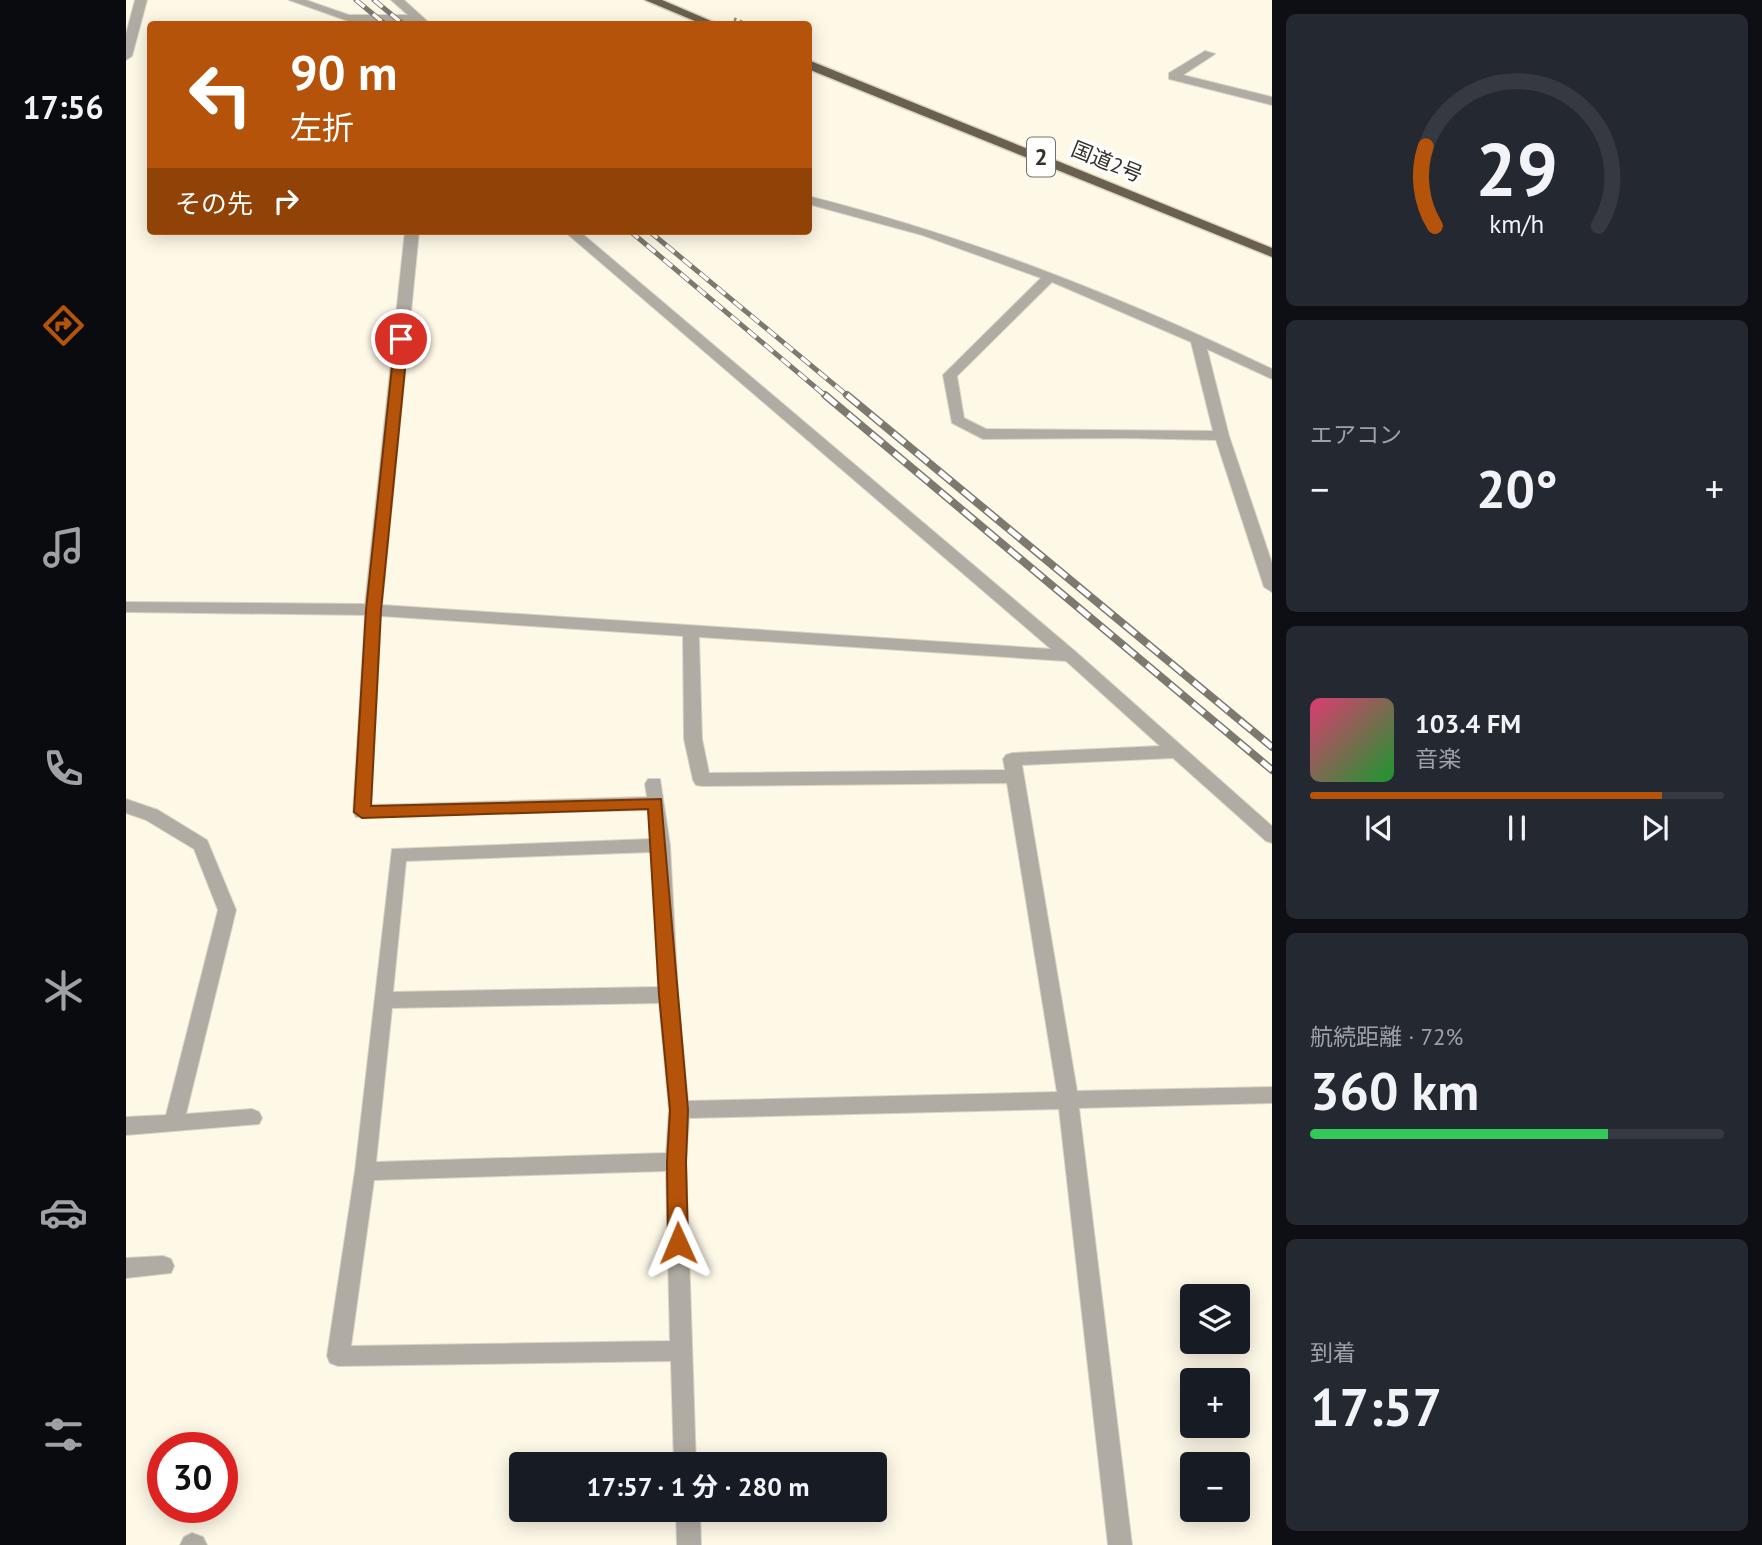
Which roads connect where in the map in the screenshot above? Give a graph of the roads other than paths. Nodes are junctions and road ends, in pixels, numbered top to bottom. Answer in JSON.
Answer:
{"nodes":[{"id":1,"x":141,"y":0,"type":"edge"},
{"id":2,"x":295,"y":0,"type":"edge"},
{"id":3,"x":397,"y":0,"type":"edge"},
{"id":4,"x":652,"y":0,"type":"edge"},
{"id":5,"x":350,"y":21,"type":"edge"},
{"id":6,"x":422,"y":21,"type":"edge"},
{"id":7,"x":704,"y":21,"type":"edge"},
{"id":8,"x":1209,"y":54,"type":"dead end"},
{"id":9,"x":126,"y":56,"type":"edge"},
{"id":10,"x":812,"y":66,"type":"edge"},
{"id":11,"x":1272,"y":101,"type":"edge"},
{"id":12,"x":812,"y":201,"type":"edge"},
{"id":13,"x":412,"y":235,"type":"edge"},
{"id":14,"x":575,"y":235,"type":"edge"},
{"id":15,"x":1272,"y":253,"type":"edge"},
{"id":16,"x":1049,"y":278,"type":"junction"},
{"id":17,"x":1197,"y":338,"type":"junction"},
{"id":18,"x":1272,"y":375,"type":"edge"},
{"id":19,"x":1222,"y":436,"type":"junction"},
{"id":20,"x":1272,"y":587,"type":"edge"},
{"id":21,"x":126,"y":607,"type":"edge"},
{"id":22,"x":373,"y":610,"type":"junction"},
{"id":23,"x":691,"y":631,"type":"junction"},
{"id":24,"x":1070,"y":656,"type":"junction"},
{"id":25,"x":1178,"y":751,"type":"junction"},
{"id":26,"x":1015,"y":776,"type":"junction"},
{"id":27,"x":126,"y":806,"type":"edge"},
{"id":28,"x":1272,"y":836,"type":"edge"},
{"id":29,"x":660,"y":845,"type":"junction"},
{"id":30,"x":668,"y":995,"type":"junction"},
{"id":31,"x":383,"y":1000,"type":"junction"},
{"id":32,"x":1272,"y":1095,"type":"edge"},
{"id":33,"x":1068,"y":1098,"type":"junction"},
{"id":34,"x":679,"y":1110,"type":"junction"},
{"id":35,"x":252,"y":1118,"type":"dead end"},
{"id":36,"x":174,"y":1123,"type":"junction"},
{"id":37,"x":126,"y":1126,"type":"edge"},
{"id":38,"x":677,"y":1162,"type":"junction"},
{"id":39,"x":365,"y":1171,"type":"junction"},
{"id":40,"x":163,"y":1266,"type":"dead end"},
{"id":41,"x":126,"y":1268,"type":"edge"},
{"id":42,"x":680,"y":1351,"type":"junction"},
{"id":43,"x":684,"y":1452,"type":"edge"},
{"id":44,"x":688,"y":1522,"type":"edge"},
{"id":45,"x":689,"y":1545,"type":"edge"},
{"id":46,"x":1119,"y":1545,"type":"edge"}],
"edges":[{"from":1,"to":9,"type":"street"},
{"from":2,"to":5,"type":"street"},
{"from":3,"to":6,"type":"street"},
{"from":4,"to":7,"type":"highway"},
{"from":8,"to":11,"type":"street"},
{"from":10,"to":15,"type":"highway","name":"国道2号","number":"2"},
{"from":12,"to":16,"type":"street"},
{"from":13,"to":22,"type":"street"},
{"from":14,"to":24,"type":"street"},
{"from":16,"to":17,"type":"street"},
{"from":16,"to":19,"type":"street"},
{"from":17,"to":18,"type":"street"},
{"from":17,"to":19,"type":"street"},
{"from":19,"to":20,"type":"street"},
{"from":21,"to":22,"type":"street"},
{"from":22,"to":23,"type":"street"},
{"from":22,"to":29,"type":"street"},
{"from":23,"to":24,"type":"street"},
{"from":23,"to":26,"type":"street"},
{"from":24,"to":25,"type":"street"},
{"from":25,"to":26,"type":"street"},
{"from":25,"to":28,"type":"street"},
{"from":26,"to":33,"type":"street"},
{"from":27,"to":36,"type":"street"},
{"from":29,"to":30,"type":"street"},
{"from":29,"to":31,"type":"street"},
{"from":30,"to":31,"type":"street"},
{"from":30,"to":34,"type":"street"},
{"from":31,"to":39,"type":"street"},
{"from":32,"to":33,"type":"street"},
{"from":33,"to":34,"type":"street"},
{"from":33,"to":46,"type":"street"},
{"from":34,"to":38,"type":"street"},
{"from":35,"to":36,"type":"street"},
{"from":36,"to":37,"type":"street"},
{"from":38,"to":39,"type":"street"},
{"from":38,"to":42,"type":"street"},
{"from":39,"to":42,"type":"street"},
{"from":40,"to":41,"type":"street"},
{"from":42,"to":43,"type":"street"},
{"from":44,"to":45,"type":"street"}]}
